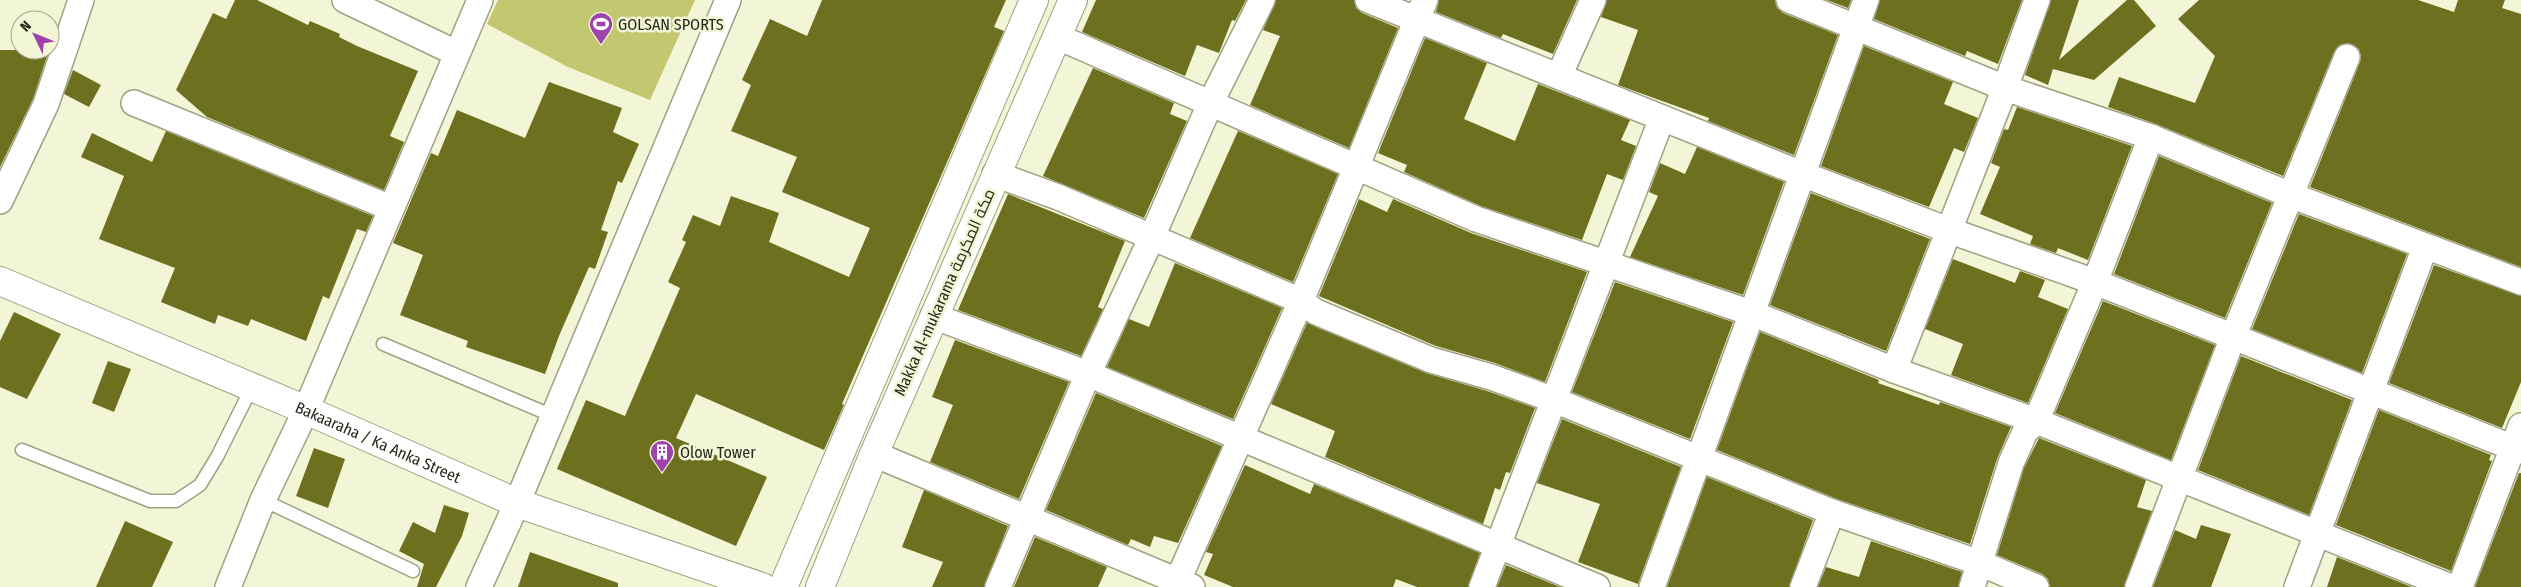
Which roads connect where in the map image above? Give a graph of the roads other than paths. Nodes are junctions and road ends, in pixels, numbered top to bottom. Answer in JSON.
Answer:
{"nodes":[{"id":1,"x":81,"y":0,"type":"edge"},
{"id":2,"x":346,"y":0,"type":"edge"},
{"id":3,"x":480,"y":0,"type":"edge"},
{"id":4,"x":728,"y":0,"type":"edge"},
{"id":5,"x":1034,"y":0,"type":"edge"},
{"id":6,"x":1074,"y":0,"type":"edge"},
{"id":7,"x":1262,"y":0,"type":"edge"},
{"id":8,"x":1368,"y":0,"type":"edge"},
{"id":9,"x":1593,"y":0,"type":"edge"},
{"id":10,"x":1789,"y":0,"type":"edge"},
{"id":11,"x":1866,"y":0,"type":"edge"},
{"id":12,"x":2036,"y":0,"type":"edge"},
{"id":13,"x":1420,"y":10,"type":"edge"},
{"id":14,"x":1856,"y":26,"type":"junction"},
{"id":15,"x":1058,"y":37,"type":"junction"},
{"id":16,"x":456,"y":53,"type":"junction"},
{"id":17,"x":2347,"y":57,"type":"dead end"},
{"id":18,"x":1559,"y":76,"type":"junction"},
{"id":19,"x":2005,"y":88,"type":"junction"},
{"id":20,"x":134,"y":103,"type":"dead end"},
{"id":21,"x":1210,"y":104,"type":"junction"},
{"id":22,"x":1662,"y":118,"type":"junction"},
{"id":23,"x":2151,"y":137,"type":"junction"},
{"id":24,"x":1356,"y":167,"type":"junction"},
{"id":25,"x":995,"y":174,"type":"junction"},
{"id":26,"x":1802,"y":174,"type":"junction"},
{"id":27,"x":2290,"y":195,"type":"junction"},
{"id":28,"x":0,"y":201,"type":"edge"},
{"id":29,"x":391,"y":208,"type":"junction"},
{"id":30,"x":1948,"y":230,"type":"junction"},
{"id":31,"x":1152,"y":237,"type":"junction"},
{"id":32,"x":2425,"y":246,"type":"junction"},
{"id":33,"x":1608,"y":264,"type":"junction"},
{"id":34,"x":0,"y":281,"type":"edge"},
{"id":35,"x":2095,"y":282,"type":"junction"},
{"id":36,"x":2521,"y":282,"type":"edge"},
{"id":37,"x":1301,"y":301,"type":"junction"},
{"id":38,"x":1751,"y":313,"type":"junction"},
{"id":39,"x":933,"y":316,"type":"junction"},
{"id":40,"x":2233,"y":337,"type":"junction"},
{"id":41,"x":383,"y":344,"type":"dead end"},
{"id":42,"x":1894,"y":370,"type":"junction"},
{"id":43,"x":1088,"y":374,"type":"junction"},
{"id":44,"x":252,"y":387,"type":"junction"},
{"id":45,"x":2372,"y":391,"type":"junction"},
{"id":46,"x":1554,"y":400,"type":"junction"},
{"id":47,"x":306,"y":410,"type":"junction"},
{"id":48,"x":553,"y":416,"type":"junction"},
{"id":49,"x":2036,"y":421,"type":"junction"},
{"id":50,"x":1242,"y":438,"type":"junction"},
{"id":51,"x":2518,"y":441,"type":"edge"},
{"id":52,"x":22,"y":450,"type":"dead end"},
{"id":53,"x":874,"y":454,"type":"junction"},
{"id":54,"x":1700,"y":458,"type":"junction"},
{"id":55,"x":2178,"y":477,"type":"junction"},
{"id":56,"x":263,"y":500,"type":"junction"},
{"id":57,"x":517,"y":503,"type":"junction"},
{"id":58,"x":1832,"y":512,"type":"junction"},
{"id":59,"x":1028,"y":517,"type":"junction"},
{"id":60,"x":2318,"y":534,"type":"junction"},
{"id":61,"x":1498,"y":547,"type":"junction"},
{"id":62,"x":1980,"y":563,"type":"junction"},
{"id":63,"x":413,"y":571,"type":"dead end"},
{"id":64,"x":1182,"y":585,"type":"edge"},
{"id":65,"x":228,"y":587,"type":"edge"},
{"id":66,"x":479,"y":587,"type":"edge"},
{"id":67,"x":762,"y":587,"type":"edge"},
{"id":68,"x":783,"y":587,"type":"edge"},
{"id":69,"x":820,"y":587,"type":"edge"},
{"id":70,"x":998,"y":587,"type":"edge"},
{"id":71,"x":1482,"y":587,"type":"edge"},
{"id":72,"x":1597,"y":587,"type":"edge"},
{"id":73,"x":1652,"y":587,"type":"edge"},
{"id":74,"x":1803,"y":587,"type":"edge"},
{"id":75,"x":1972,"y":587,"type":"edge"},
{"id":76,"x":2036,"y":587,"type":"edge"},
{"id":77,"x":2138,"y":587,"type":"edge"},
{"id":78,"x":2297,"y":587,"type":"edge"},
{"id":79,"x":2451,"y":587,"type":"edge"},
{"id":80,"x":2460,"y":587,"type":"edge"}],
"edges":[{"from":1,"to":28,"type":"street"},
{"from":2,"to":16,"type":"street"},
{"from":3,"to":16,"type":"street"},
{"from":4,"to":48,"type":"street"},
{"from":5,"to":68,"type":"main road","name":"Makka Al-mukarama مكة المكرمة"},
{"from":6,"to":15,"type":"main road","name":"Makka Al-mukarama مكة المكرمة"},
{"from":7,"to":21,"type":"street"},
{"from":8,"to":13,"type":"street"},
{"from":9,"to":18,"type":"street"},
{"from":10,"to":14,"type":"street"},
{"from":11,"to":14,"type":"street"},
{"from":12,"to":19,"type":"street"},
{"from":13,"to":18,"type":"street"},
{"from":13,"to":24,"type":"street"},
{"from":14,"to":19,"type":"street"},
{"from":14,"to":26,"type":"street"},
{"from":15,"to":21,"type":"street"},
{"from":15,"to":25,"type":"main road","name":"Makka Al-mukarama مكة المكرمة"},
{"from":16,"to":29,"type":"street"},
{"from":17,"to":27,"type":"street"},
{"from":18,"to":22,"type":"street"},
{"from":19,"to":23,"type":"street"},
{"from":19,"to":30,"type":"street"},
{"from":20,"to":29,"type":"street"},
{"from":21,"to":24,"type":"street"},
{"from":21,"to":31,"type":"street"},
{"from":22,"to":26,"type":"street"},
{"from":22,"to":33,"type":"street"},
{"from":23,"to":27,"type":"street"},
{"from":23,"to":35,"type":"street"},
{"from":24,"to":33,"type":"street"},
{"from":24,"to":37,"type":"street"},
{"from":25,"to":31,"type":"street"},
{"from":25,"to":39,"type":"main road","name":"Makka Al-mukarama مكة المكرمة"},
{"from":26,"to":30,"type":"street"},
{"from":26,"to":38,"type":"street"},
{"from":27,"to":32,"type":"street"},
{"from":27,"to":40,"type":"street"},
{"from":29,"to":47,"type":"street"},
{"from":30,"to":35,"type":"street"},
{"from":30,"to":42,"type":"street"},
{"from":31,"to":37,"type":"street"},
{"from":31,"to":43,"type":"street"},
{"from":32,"to":36,"type":"street"},
{"from":32,"to":45,"type":"street"},
{"from":33,"to":38,"type":"street"},
{"from":33,"to":46,"type":"street"},
{"from":34,"to":44,"type":"main road","name":"Bakaaraha / Ka Anka Street"},
{"from":35,"to":40,"type":"street"},
{"from":35,"to":49,"type":"street"},
{"from":37,"to":46,"type":"street"},
{"from":37,"to":50,"type":"street"},
{"from":38,"to":42,"type":"street"},
{"from":38,"to":54,"type":"street"},
{"from":39,"to":43,"type":"street"},
{"from":39,"to":53,"type":"main road","name":"Makka Al-mukarama مكة المكرمة"},
{"from":40,"to":45,"type":"street"},
{"from":40,"to":55,"type":"street"},
{"from":41,"to":48,"type":"lane"},
{"from":42,"to":49,"type":"street"},
{"from":43,"to":50,"type":"street"},
{"from":43,"to":59,"type":"street"},
{"from":44,"to":47,"type":"main road","name":"Bakaaraha / Ka Anka Street"},
{"from":44,"to":52,"type":"lane"},
{"from":45,"to":51,"type":"street"},
{"from":45,"to":60,"type":"street"},
{"from":46,"to":54,"type":"street"},
{"from":46,"to":61,"type":"street"},
{"from":47,"to":56,"type":"street"},
{"from":47,"to":57,"type":"main road","name":"Bakaaraha / Ka Anka Street"},
{"from":48,"to":57,"type":"street"},
{"from":49,"to":55,"type":"street"},
{"from":49,"to":62,"type":"street"},
{"from":50,"to":61,"type":"street"},
{"from":50,"to":64,"type":"street"},
{"from":51,"to":80,"type":"street"},
{"from":53,"to":59,"type":"street"},
{"from":53,"to":69,"type":"main road","name":"Makka Al-mukarama مكة المكرمة"},
{"from":54,"to":58,"type":"street"},
{"from":54,"to":73,"type":"street"},
{"from":55,"to":60,"type":"street"},
{"from":55,"to":77,"type":"street"},
{"from":56,"to":63,"type":"lane"},
{"from":56,"to":65,"type":"street"},
{"from":57,"to":66,"type":"street"},
{"from":57,"to":67,"type":"main road","name":"Bakaaraha / Ka Anka Street"},
{"from":58,"to":62,"type":"street"},
{"from":58,"to":74,"type":"street"},
{"from":59,"to":64,"type":"street"},
{"from":59,"to":70,"type":"street"},
{"from":60,"to":78,"type":"street"},
{"from":60,"to":79,"type":"street"},
{"from":61,"to":71,"type":"street"},
{"from":61,"to":72,"type":"street"},
{"from":62,"to":75,"type":"street"},
{"from":62,"to":76,"type":"street"}]}
